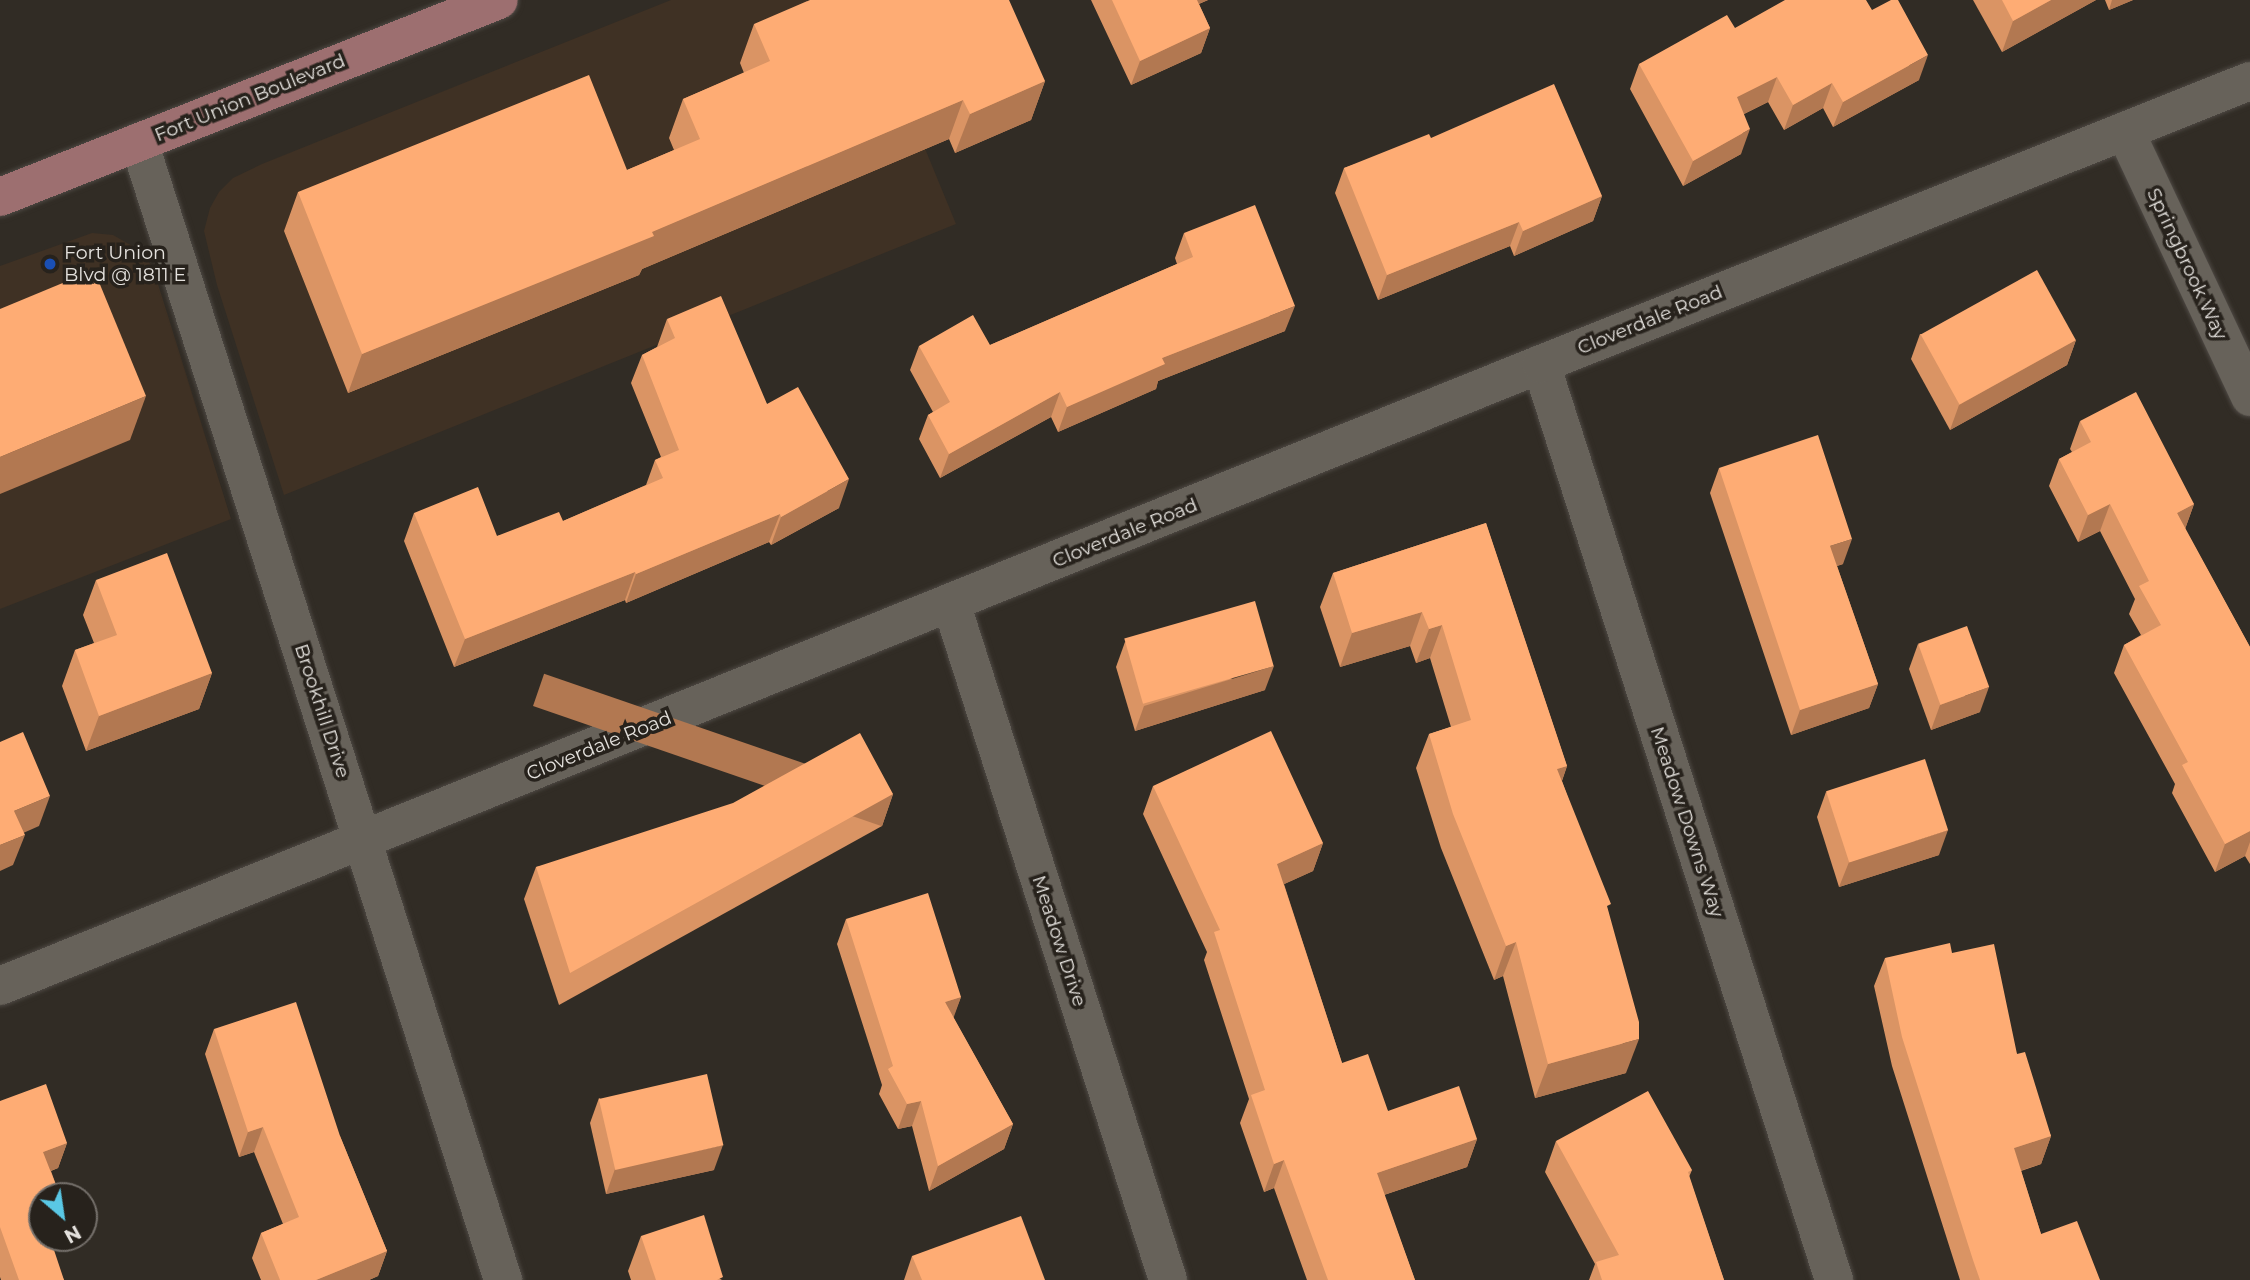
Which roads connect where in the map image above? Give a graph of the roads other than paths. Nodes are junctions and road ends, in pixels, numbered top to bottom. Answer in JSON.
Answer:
{"nodes":[{"id":1,"x":499,"y":0,"type":"edge"},
{"id":2,"x":2250,"y":81,"type":"edge"},
{"id":3,"x":2125,"y":131,"type":"junction"},
{"id":4,"x":139,"y":142,"type":"junction"},
{"id":5,"x":0,"y":197,"type":"edge"},
{"id":6,"x":1541,"y":364,"type":"junction"},
{"id":7,"x":2250,"y":397,"type":"edge"},
{"id":8,"x":951,"y":603,"type":"junction"},
{"id":9,"x":363,"y":841,"type":"junction"},
{"id":10,"x":0,"y":986,"type":"edge"},
{"id":11,"x":503,"y":1280,"type":"edge"},
{"id":12,"x":1168,"y":1280,"type":"edge"},
{"id":13,"x":1834,"y":1280,"type":"edge"}],
"edges":[{"from":1,"to":4,"type":"main road","name":"Fort Union Boulevard"},
{"from":2,"to":3,"type":"street","name":"Cloverdale Road"},
{"from":3,"to":6,"type":"street","name":"Cloverdale Road"},
{"from":3,"to":7,"type":"street","name":"Springbrook Way"},
{"from":4,"to":5,"type":"main road","name":"Fort Union Boulevard"},
{"from":4,"to":9,"type":"street","name":"Brookhill Drive"},
{"from":6,"to":8,"type":"street","name":"Cloverdale Road"},
{"from":6,"to":13,"type":"street","name":"Meadow Downs Way"},
{"from":8,"to":9,"type":"street","name":"Cloverdale Road"},
{"from":8,"to":12,"type":"street","name":"Meadow Drive"},
{"from":9,"to":10,"type":"street","name":"Cloverdale Road"},
{"from":9,"to":11,"type":"street","name":"Brookhill Drive"}]}
